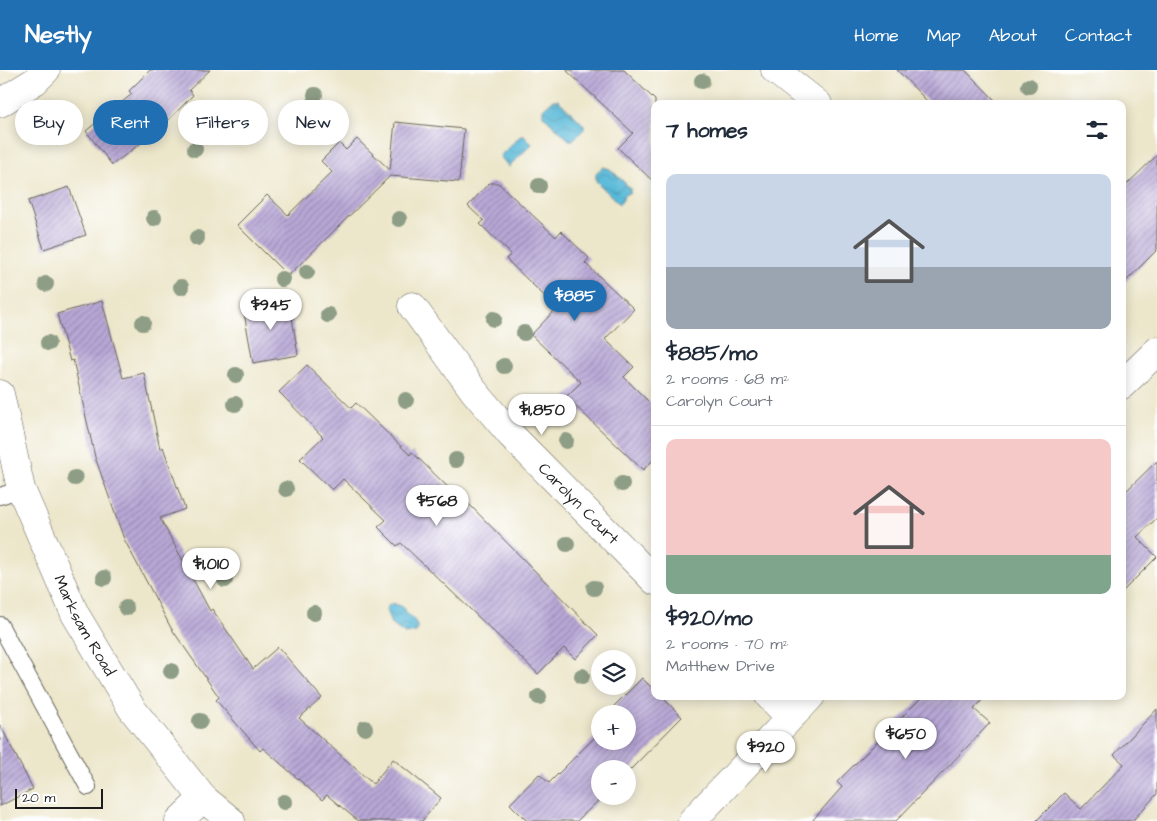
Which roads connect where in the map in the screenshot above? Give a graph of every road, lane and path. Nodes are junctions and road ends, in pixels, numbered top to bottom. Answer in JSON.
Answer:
{"nodes":[{"id":1,"x":46,"y":70,"type":"edge"},
{"id":2,"x":775,"y":70,"type":"edge"},
{"id":3,"x":813,"y":100,"type":"edge"},
{"id":4,"x":0,"y":103,"type":"edge"},
{"id":5,"x":412,"y":306,"type":"dead end"},
{"id":6,"x":1157,"y":351,"type":"edge"},
{"id":7,"x":1126,"y":381,"type":"edge"},
{"id":8,"x":0,"y":394,"type":"edge"},
{"id":9,"x":11,"y":492,"type":"edge"},
{"id":10,"x":651,"y":577,"type":"edge"},
{"id":11,"x":0,"y":625,"type":"edge"},
{"id":12,"x":773,"y":700,"type":"edge"},
{"id":13,"x":807,"y":700,"type":"edge"},
{"id":14,"x":790,"y":717,"type":"junction"},
{"id":15,"x":88,"y":788,"type":"dead end"},
{"id":16,"x":203,"y":798,"type":"junction"},
{"id":17,"x":179,"y":821,"type":"edge"},
{"id":18,"x":231,"y":821,"type":"edge"},
{"id":19,"x":692,"y":821,"type":"edge"}],
"edges":[{"from":1,"to":4,"type":"street"},
{"from":2,"to":3,"type":"street"},
{"from":5,"to":10,"type":"street","name":"Carolyn Court"},
{"from":6,"to":7,"type":"street"},
{"from":8,"to":9,"type":"street","name":"Marksam Road"},
{"from":9,"to":16,"type":"street","name":"Marksam Road"},
{"from":11,"to":15,"type":"lane"},
{"from":12,"to":14,"type":"street"},
{"from":13,"to":14,"type":"street"},
{"from":14,"to":19,"type":"street"},
{"from":16,"to":17,"type":"street"},
{"from":16,"to":18,"type":"street","name":"Marksam Road"}]}
